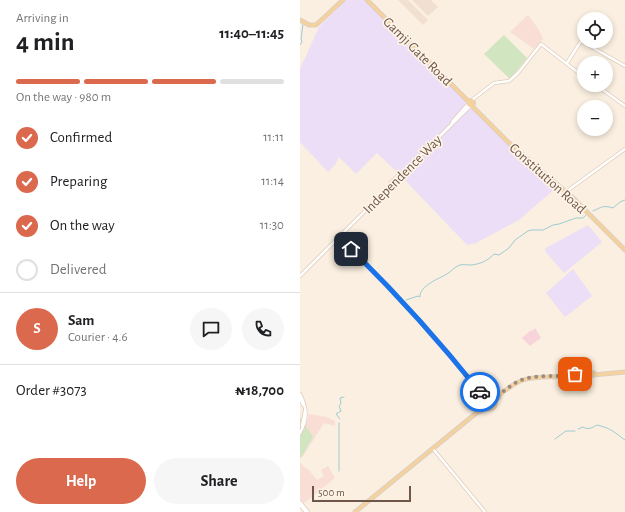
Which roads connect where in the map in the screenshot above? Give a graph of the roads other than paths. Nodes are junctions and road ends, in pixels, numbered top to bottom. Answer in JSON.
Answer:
{"nodes":[{"id":1,"x":342,"y":0,"type":"edge"},
{"id":2,"x":368,"y":0,"type":"edge"},
{"id":3,"x":300,"y":19,"type":"edge"},
{"id":4,"x":418,"y":49,"type":"junction"},
{"id":5,"x":567,"y":63,"type":"junction"},
{"id":6,"x":625,"y":66,"type":"edge"},
{"id":7,"x":577,"y":71,"type":"edge"},
{"id":8,"x":606,"y":92,"type":"edge"},
{"id":9,"x":472,"y":102,"type":"junction"},
{"id":10,"x":625,"y":106,"type":"edge"},
{"id":11,"x":625,"y":148,"type":"edge"},
{"id":12,"x":551,"y":178,"type":"junction"},
{"id":13,"x":567,"y":191,"type":"junction"},
{"id":14,"x":589,"y":214,"type":"junction"},
{"id":15,"x":339,"y":237,"type":"junction"},
{"id":16,"x":625,"y":248,"type":"edge"},
{"id":17,"x":300,"y":275,"type":"edge"},
{"id":18,"x":578,"y":371,"type":"junction"},
{"id":19,"x":625,"y":371,"type":"edge"},
{"id":20,"x":587,"y":373,"type":"junction"},
{"id":21,"x":577,"y":377,"type":"junction"},
{"id":22,"x":586,"y":378,"type":"junction"},
{"id":23,"x":300,"y":394,"type":"edge"},
{"id":24,"x":300,"y":398,"type":"edge"},
{"id":25,"x":487,"y":401,"type":"junction"},
{"id":26,"x":495,"y":404,"type":"junction"},
{"id":27,"x":488,"y":409,"type":"junction"},
{"id":28,"x":300,"y":429,"type":"edge"},
{"id":29,"x":300,"y":433,"type":"edge"},
{"id":30,"x":434,"y":450,"type":"junction"},
{"id":31,"x":300,"y":502,"type":"edge"},
{"id":32,"x":300,"y":505,"type":"edge"},
{"id":33,"x":307,"y":512,"type":"edge"},
{"id":34,"x":356,"y":512,"type":"edge"},
{"id":35,"x":485,"y":512,"type":"edge"}],
"edges":[{"from":1,"to":3,"type":"main road"},
{"from":2,"to":4,"type":"main road","name":"Gamji Gate Road"},
{"from":4,"to":9,"type":"main road","name":"Gamji Gate Road"},
{"from":4,"to":9,"type":"main road"},
{"from":5,"to":6,"type":"street"},
{"from":5,"to":7,"type":"street"},
{"from":5,"to":9,"type":"street"},
{"from":8,"to":10,"type":"street"},
{"from":9,"to":12,"type":"main road","name":"Constitution Road"},
{"from":9,"to":15,"type":"street","name":"Independence Way"},
{"from":9,"to":17,"type":"street","name":"Independence Way"},
{"from":11,"to":13,"type":"street"},
{"from":12,"to":13,"type":"main road","name":"Constitution Road"},
{"from":12,"to":14,"type":"main road","name":"Constitution Road"},
{"from":13,"to":14,"type":"main road","name":"Constitution Road"},
{"from":14,"to":16,"type":"main road","name":"Constitution Road"},
{"from":15,"to":17,"type":"street","name":"Independence Way"},
{"from":15,"to":25,"type":"street"},
{"from":18,"to":20,"type":"main road"},
{"from":18,"to":21,"type":"main road"},
{"from":18,"to":25,"type":"main road"},
{"from":19,"to":20,"type":"main road"},
{"from":19,"to":22,"type":"main road"},
{"from":20,"to":22,"type":"main road"},
{"from":21,"to":22,"type":"main road"},
{"from":21,"to":26,"type":"main road"},
{"from":23,"to":29,"type":"street"},
{"from":24,"to":28,"type":"street"},
{"from":25,"to":26,"type":"main road"},
{"from":25,"to":27,"type":"main road"},
{"from":25,"to":34,"type":"main road"},
{"from":26,"to":27,"type":"main road"},
{"from":27,"to":30,"type":"main road"},
{"from":30,"to":34,"type":"main road"},
{"from":30,"to":35,"type":"street"},
{"from":31,"to":33,"type":"street"},
{"from":32,"to":33,"type":"street"}]}
